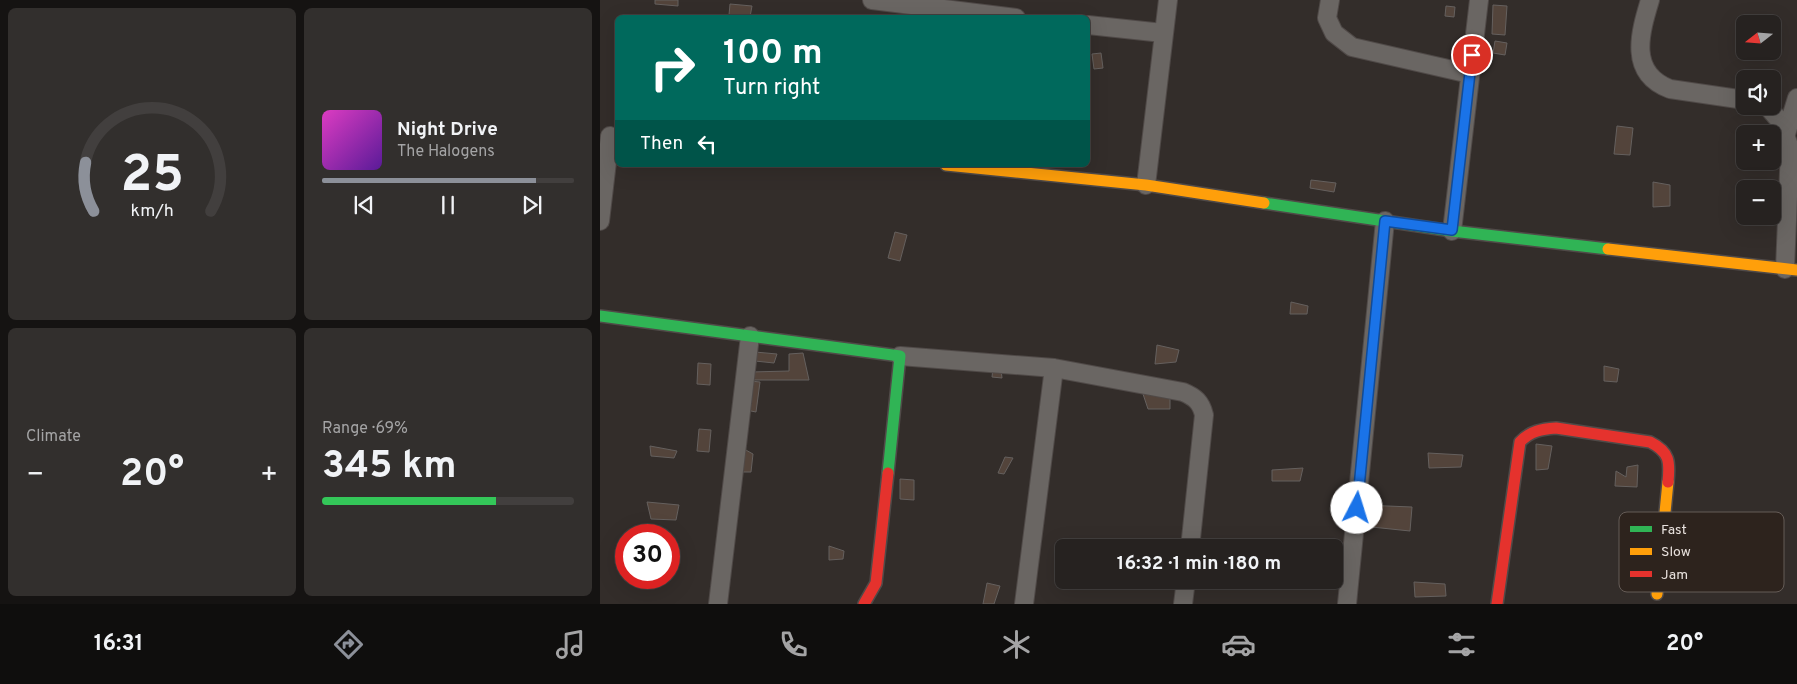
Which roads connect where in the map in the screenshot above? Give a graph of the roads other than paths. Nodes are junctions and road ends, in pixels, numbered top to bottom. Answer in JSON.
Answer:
{"nodes":[{"id":1,"x":872,"y":0,"type":"edge"},
{"id":2,"x":1168,"y":0,"type":"edge"},
{"id":3,"x":1330,"y":0,"type":"edge"},
{"id":4,"x":1479,"y":0,"type":"edge"},
{"id":5,"x":1650,"y":0,"type":"edge"},
{"id":6,"x":992,"y":15,"type":"edge"},
{"id":7,"x":1090,"y":25,"type":"edge"},
{"id":8,"x":1163,"y":33,"type":"junction"},
{"id":9,"x":1470,"y":74,"type":"junction"},
{"id":10,"x":1797,"y":98,"type":"edge"},
{"id":11,"x":1736,"y":99,"type":"edge"},
{"id":12,"x":1775,"y":115,"type":"edge"},
{"id":13,"x":1786,"y":134,"type":"junction"},
{"id":14,"x":609,"y":136,"type":"edge"},
{"id":15,"x":967,"y":167,"type":"edge"},
{"id":16,"x":1146,"y":184,"type":"junction"},
{"id":17,"x":600,"y":221,"type":"edge"},
{"id":18,"x":1385,"y":221,"type":"junction"},
{"id":19,"x":1452,"y":230,"type":"junction"},
{"id":20,"x":1791,"y":269,"type":"edge"},
{"id":21,"x":600,"y":316,"type":"edge"},
{"id":22,"x":750,"y":336,"type":"junction"},
{"id":23,"x":900,"y":356,"type":"junction"},
{"id":24,"x":1054,"y":368,"type":"junction"},
{"id":25,"x":1665,"y":512,"type":"edge"},
{"id":26,"x":1191,"y":539,"type":"edge"},
{"id":27,"x":1185,"y":589,"type":"edge"},
{"id":28,"x":718,"y":604,"type":"edge"},
{"id":29,"x":864,"y":604,"type":"edge"},
{"id":30,"x":1024,"y":604,"type":"edge"},
{"id":31,"x":1184,"y":604,"type":"edge"},
{"id":32,"x":1347,"y":604,"type":"edge"},
{"id":33,"x":1497,"y":604,"type":"edge"}],
"edges":[{"from":1,"to":6,"type":"street"},
{"from":2,"to":8,"type":"street"},
{"from":3,"to":9,"type":"street"},
{"from":4,"to":9,"type":"street"},
{"from":5,"to":11,"type":"street"},
{"from":7,"to":8,"type":"street"},
{"from":8,"to":16,"type":"street"},
{"from":9,"to":19,"type":"street"},
{"from":10,"to":13,"type":"street"},
{"from":12,"to":13,"type":"street"},
{"from":13,"to":20,"type":"street"},
{"from":14,"to":17,"type":"street"},
{"from":15,"to":16,"type":"street"},
{"from":16,"to":18,"type":"street"},
{"from":18,"to":19,"type":"street"},
{"from":18,"to":32,"type":"street"},
{"from":19,"to":20,"type":"street"},
{"from":21,"to":22,"type":"street"},
{"from":22,"to":23,"type":"street"},
{"from":22,"to":28,"type":"street"},
{"from":23,"to":24,"type":"street"},
{"from":23,"to":29,"type":"street"},
{"from":24,"to":26,"type":"street"},
{"from":24,"to":30,"type":"street"},
{"from":25,"to":33,"type":"street"},
{"from":27,"to":31,"type":"street"}]}
